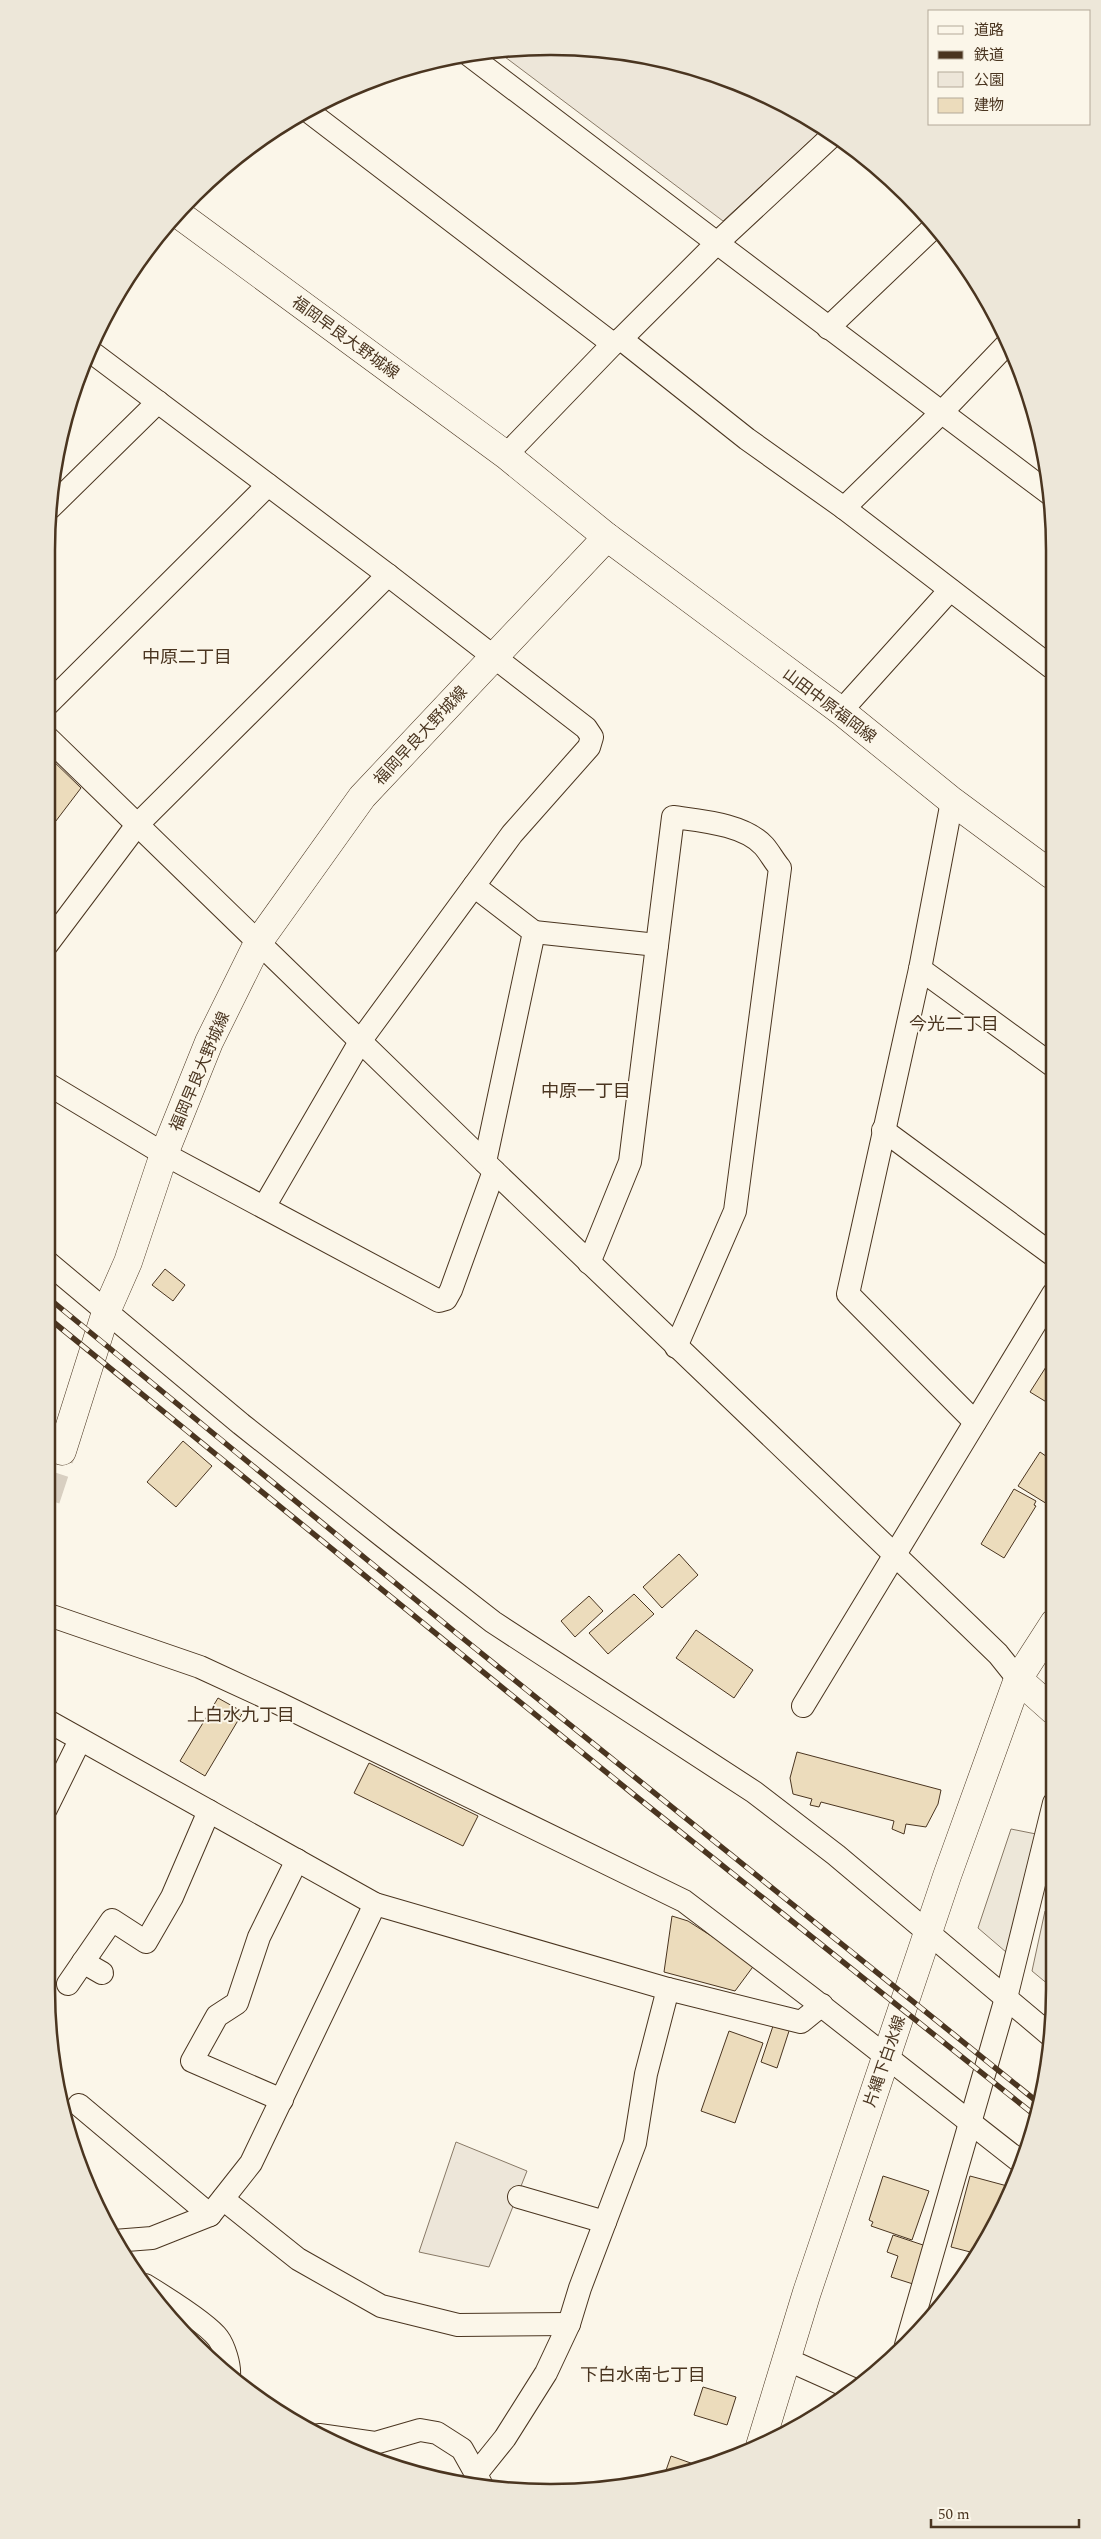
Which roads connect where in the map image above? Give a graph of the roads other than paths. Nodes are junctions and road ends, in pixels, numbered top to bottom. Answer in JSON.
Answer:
{"nodes":[{"id":1,"x":477,"y":61,"type":"edge"},
{"id":2,"x":314,"y":115,"type":"edge"},
{"id":3,"x":828,"y":140,"type":"edge"},
{"id":4,"x":184,"y":218,"type":"edge"},
{"id":5,"x":929,"y":231,"type":"edge"},
{"id":6,"x":717,"y":243,"type":"junction"},
{"id":7,"x":828,"y":328,"type":"junction"},
{"id":8,"x":617,"y":341,"type":"junction"},
{"id":9,"x":1003,"y":349,"type":"edge"},
{"id":10,"x":96,"y":355,"type":"edge"},
{"id":11,"x":158,"y":402,"type":"junction"},
{"id":12,"x":941,"y":413,"type":"junction"},
{"id":13,"x":506,"y":455,"type":"junction"},
{"id":14,"x":268,"y":485,"type":"junction"},
{"id":15,"x":1042,"y":488,"type":"edge"},
{"id":16,"x":58,"y":501,"type":"edge"},
{"id":17,"x":844,"y":508,"type":"junction"},
{"id":18,"x":607,"y":538,"type":"junction"},
{"id":19,"x":388,"y":575,"type":"junction"},
{"id":20,"x":950,"y":590,"type":"junction"},
{"id":21,"x":494,"y":656,"type":"junction"},
{"id":22,"x":1046,"y":663,"type":"edge"},
{"id":23,"x":55,"y":697,"type":"edge"},
{"id":24,"x":840,"y":711,"type":"junction"},
{"id":25,"x":55,"y":745,"type":"edge"},
{"id":26,"x":952,"y":801,"type":"junction"},
{"id":27,"x":137,"y":825,"type":"junction"},
{"id":28,"x":1046,"y":871,"type":"edge"},
{"id":29,"x":474,"y":886,"type":"junction"},
{"id":30,"x":534,"y":932,"type":"junction"},
{"id":31,"x":55,"y":934,"type":"edge"},
{"id":32,"x":259,"y":941,"type":"junction"},
{"id":33,"x":657,"y":945,"type":"junction"},
{"id":34,"x":920,"y":969,"type":"junction"},
{"id":35,"x":360,"y":1040,"type":"junction"},
{"id":36,"x":1046,"y":1061,"type":"edge"},
{"id":37,"x":55,"y":1088,"type":"edge"},
{"id":38,"x":883,"y":1130,"type":"junction"},
{"id":39,"x":164,"y":1154,"type":"junction"},
{"id":40,"x":489,"y":1167,"type":"junction"},
{"id":41,"x":264,"y":1207,"type":"junction"},
{"id":42,"x":1046,"y":1250,"type":"edge"},
{"id":43,"x":589,"y":1263,"type":"junction"},
{"id":44,"x":55,"y":1269,"type":"edge"},
{"id":45,"x":1046,"y":1305,"type":"edge"},
{"id":46,"x":106,"y":1312,"type":"junction"},
{"id":47,"x":676,"y":1346,"type":"junction"},
{"id":48,"x":975,"y":1422,"type":"junction"},
{"id":49,"x":62,"y":1451,"type":"tunnel mouth"},
{"id":50,"x":894,"y":1554,"type":"junction"},
{"id":51,"x":55,"y":1617,"type":"edge"},
{"id":52,"x":1046,"y":1635,"type":"edge"},
{"id":53,"x":1018,"y":1679,"type":"junction"},
{"id":54,"x":1046,"y":1704,"type":"edge"},
{"id":55,"x":803,"y":1706,"type":"dead end"},
{"id":56,"x":55,"y":1725,"type":"edge"},
{"id":57,"x":80,"y":1740,"type":"junction"},
{"id":58,"x":55,"y":1790,"type":"edge"},
{"id":59,"x":209,"y":1811,"type":"junction"},
{"id":60,"x":1046,"y":1836,"type":"edge"},
{"id":61,"x":297,"y":1860,"type":"junction"},
{"id":62,"x":375,"y":1904,"type":"junction"},
{"id":63,"x":928,"y":1932,"type":"junction"},
{"id":64,"x":68,"y":1984,"type":"dead end"},
{"id":65,"x":668,"y":1989,"type":"junction"},
{"id":66,"x":1006,"y":1998,"type":"junction"},
{"id":67,"x":822,"y":2005,"type":"junction"},
{"id":68,"x":1044,"y":2030,"type":"edge"},
{"id":69,"x":885,"y":2055,"type":"junction"},
{"id":70,"x":282,"y":2100,"type":"junction"},
{"id":71,"x":79,"y":2105,"type":"dead end"},
{"id":72,"x":969,"y":2122,"type":"junction"},
{"id":73,"x":1016,"y":2158,"type":"edge"},
{"id":74,"x":519,"y":2197,"type":"dead end"},
{"id":75,"x":216,"y":2207,"type":"junction"},
{"id":76,"x":605,"y":2222,"type":"junction"},
{"id":77,"x":124,"y":2240,"type":"edge"},
{"id":78,"x":162,"y":2295,"type":"edge"},
{"id":79,"x":569,"y":2324,"type":"junction"},
{"id":80,"x":911,"y":2328,"type":"edge"},
{"id":81,"x":786,"y":2359,"type":"junction"},
{"id":82,"x":228,"y":2365,"type":"edge"},
{"id":83,"x":846,"y":2386,"type":"edge"},
{"id":84,"x":763,"y":2436,"type":"edge"},
{"id":85,"x":342,"y":2438,"type":"edge"},
{"id":86,"x":478,"y":2479,"type":"edge"},
{"id":87,"x":480,"y":2479,"type":"edge"}],
"edges":[{"from":1,"to":6,"type":"street"},
{"from":2,"to":8,"type":"street"},
{"from":3,"to":6,"type":"street"},
{"from":4,"to":13,"type":"main road","name":"福岡早良大野城線"},
{"from":5,"to":7,"type":"street"},
{"from":6,"to":7,"type":"street"},
{"from":6,"to":8,"type":"street"},
{"from":7,"to":12,"type":"street"},
{"from":8,"to":13,"type":"street"},
{"from":8,"to":17,"type":"street"},
{"from":9,"to":12,"type":"street"},
{"from":10,"to":11,"type":"street"},
{"from":11,"to":14,"type":"street"},
{"from":11,"to":16,"type":"street"},
{"from":12,"to":15,"type":"street"},
{"from":12,"to":17,"type":"street"},
{"from":13,"to":18,"type":"main road","name":"福岡早良大野城線"},
{"from":14,"to":19,"type":"street"},
{"from":14,"to":23,"type":"street"},
{"from":17,"to":20,"type":"street"},
{"from":18,"to":21,"type":"main road","name":"福岡早良大野城線"},
{"from":18,"to":24,"type":"main road","name":"山田中原福岡線"},
{"from":19,"to":21,"type":"street"},
{"from":19,"to":27,"type":"street"},
{"from":20,"to":22,"type":"street"},
{"from":20,"to":24,"type":"street"},
{"from":21,"to":29,"type":"street"},
{"from":21,"to":32,"type":"main road","name":"福岡早良大野城線"},
{"from":24,"to":26,"type":"main road","name":"山田中原福岡線"},
{"from":25,"to":27,"type":"street"},
{"from":26,"to":28,"type":"main road","name":"山田中原福岡線"},
{"from":26,"to":34,"type":"street"},
{"from":27,"to":31,"type":"street"},
{"from":27,"to":32,"type":"street"},
{"from":29,"to":30,"type":"street"},
{"from":29,"to":35,"type":"street"},
{"from":30,"to":33,"type":"street"},
{"from":30,"to":40,"type":"street"},
{"from":32,"to":35,"type":"street"},
{"from":32,"to":39,"type":"main road","name":"福岡早良大野城線"},
{"from":33,"to":43,"type":"street"},
{"from":33,"to":47,"type":"street"},
{"from":34,"to":36,"type":"street"},
{"from":34,"to":38,"type":"street"},
{"from":35,"to":40,"type":"street"},
{"from":35,"to":41,"type":"street"},
{"from":37,"to":39,"type":"street"},
{"from":38,"to":42,"type":"street"},
{"from":38,"to":48,"type":"street"},
{"from":39,"to":41,"type":"street"},
{"from":39,"to":46,"type":"main road","name":"福岡早良大野城線"},
{"from":40,"to":41,"type":"street"},
{"from":40,"to":43,"type":"street"},
{"from":43,"to":47,"type":"street"},
{"from":44,"to":46,"type":"street"},
{"from":45,"to":48,"type":"street"},
{"from":46,"to":49,"type":"main road","name":"福岡早良大野城線"},
{"from":46,"to":63,"type":"street"},
{"from":47,"to":50,"type":"street"},
{"from":48,"to":50,"type":"street"},
{"from":50,"to":53,"type":"street"},
{"from":50,"to":55,"type":"street"},
{"from":51,"to":67,"type":"street"},
{"from":52,"to":53,"type":"main road"},
{"from":53,"to":54,"type":"main road"},
{"from":53,"to":63,"type":"main road","name":"片縄下白水線"},
{"from":56,"to":57,"type":"street"},
{"from":57,"to":58,"type":"street"},
{"from":57,"to":59,"type":"street"},
{"from":59,"to":61,"type":"street"},
{"from":59,"to":64,"type":"street"},
{"from":60,"to":66,"type":"street"},
{"from":61,"to":62,"type":"street"},
{"from":61,"to":70,"type":"street"},
{"from":62,"to":65,"type":"street"},
{"from":62,"to":70,"type":"street"},
{"from":63,"to":66,"type":"street"},
{"from":63,"to":69,"type":"main road","name":"片縄下白水線"},
{"from":65,"to":67,"type":"street"},
{"from":65,"to":76,"type":"street"},
{"from":66,"to":68,"type":"street"},
{"from":66,"to":72,"type":"street"},
{"from":67,"to":69,"type":"street"},
{"from":69,"to":72,"type":"street"},
{"from":69,"to":81,"type":"main road","name":"片縄下白水線"},
{"from":70,"to":75,"type":"street"},
{"from":71,"to":75,"type":"street"},
{"from":72,"to":73,"type":"street"},
{"from":72,"to":80,"type":"street"},
{"from":74,"to":76,"type":"street"},
{"from":75,"to":77,"type":"street"},
{"from":75,"to":79,"type":"street"},
{"from":76,"to":79,"type":"street"},
{"from":78,"to":82,"type":"street"},
{"from":79,"to":87,"type":"street"},
{"from":81,"to":83,"type":"street"},
{"from":81,"to":84,"type":"main road","name":"片縄下白水線"},
{"from":85,"to":86,"type":"street"}]}
